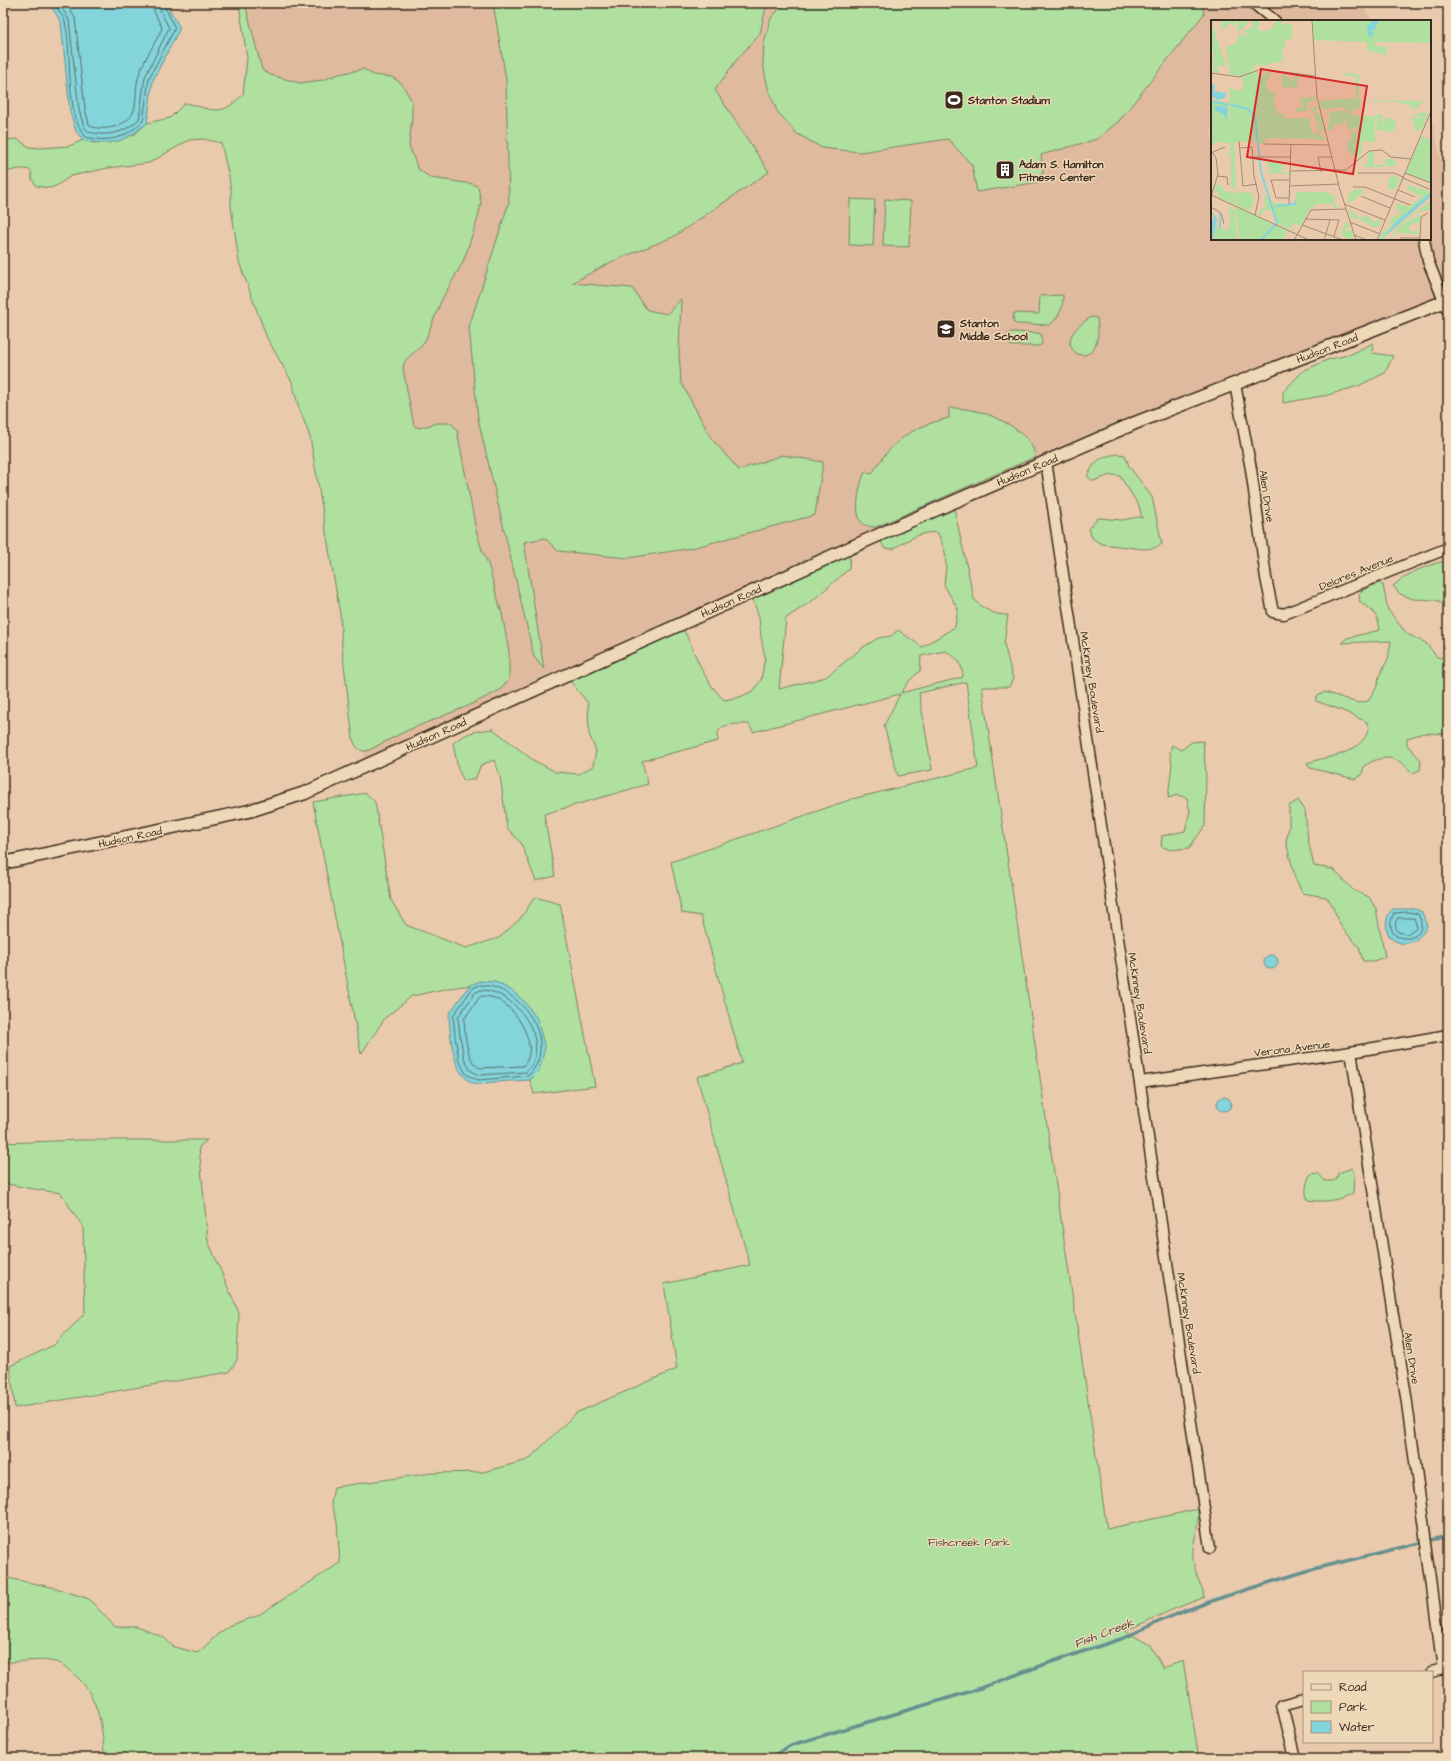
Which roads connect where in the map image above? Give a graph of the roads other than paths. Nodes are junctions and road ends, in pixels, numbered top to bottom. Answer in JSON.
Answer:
{"nodes":[{"id":1,"x":1253,"y":3,"type":"edge"},
{"id":2,"x":1274,"y":20,"type":"edge"},
{"id":3,"x":1424,"y":240,"type":"edge"},
{"id":4,"x":1447,"y":304,"type":"edge"},
{"id":5,"x":1235,"y":384,"type":"junction"},
{"id":6,"x":1046,"y":461,"type":"junction"},
{"id":7,"x":1448,"y":548,"type":"edge"},
{"id":8,"x":1273,"y":612,"type":"joint"},
{"id":9,"x":3,"y":863,"type":"edge"},
{"id":10,"x":1448,"y":1035,"type":"edge"},
{"id":11,"x":1351,"y":1052,"type":"junction"},
{"id":12,"x":1140,"y":1082,"type":"junction"},
{"id":13,"x":1210,"y":1548,"type":"dead end"},
{"id":14,"x":1446,"y":1669,"type":"edge"},
{"id":15,"x":1433,"y":1671,"type":"edge"},
{"id":16,"x":1303,"y":1699,"type":"edge"},
{"id":17,"x":1295,"y":1758,"type":"edge"}],
"edges":[{"from":1,"to":2,"type":"street"},
{"from":3,"to":4,"type":"street"},
{"from":4,"to":5,"type":"street","name":"Hudson Road"},
{"from":5,"to":6,"type":"street","name":"Hudson Road"},
{"from":5,"to":8,"type":"street","name":"Allen Drive"},
{"from":6,"to":9,"type":"street","name":"Hudson Road"},
{"from":6,"to":12,"type":"street","name":"McKinney Boulevard"},
{"from":7,"to":8,"type":"street","name":"Delores Avenue"},
{"from":10,"to":11,"type":"street","name":"Verona Avenue"},
{"from":11,"to":12,"type":"street","name":"Verona Avenue"},
{"from":11,"to":14,"type":"street","name":"Allen Drive"},
{"from":12,"to":13,"type":"street","name":"McKinney Boulevard"},
{"from":14,"to":15,"type":"street"},
{"from":16,"to":17,"type":"street"}]}
